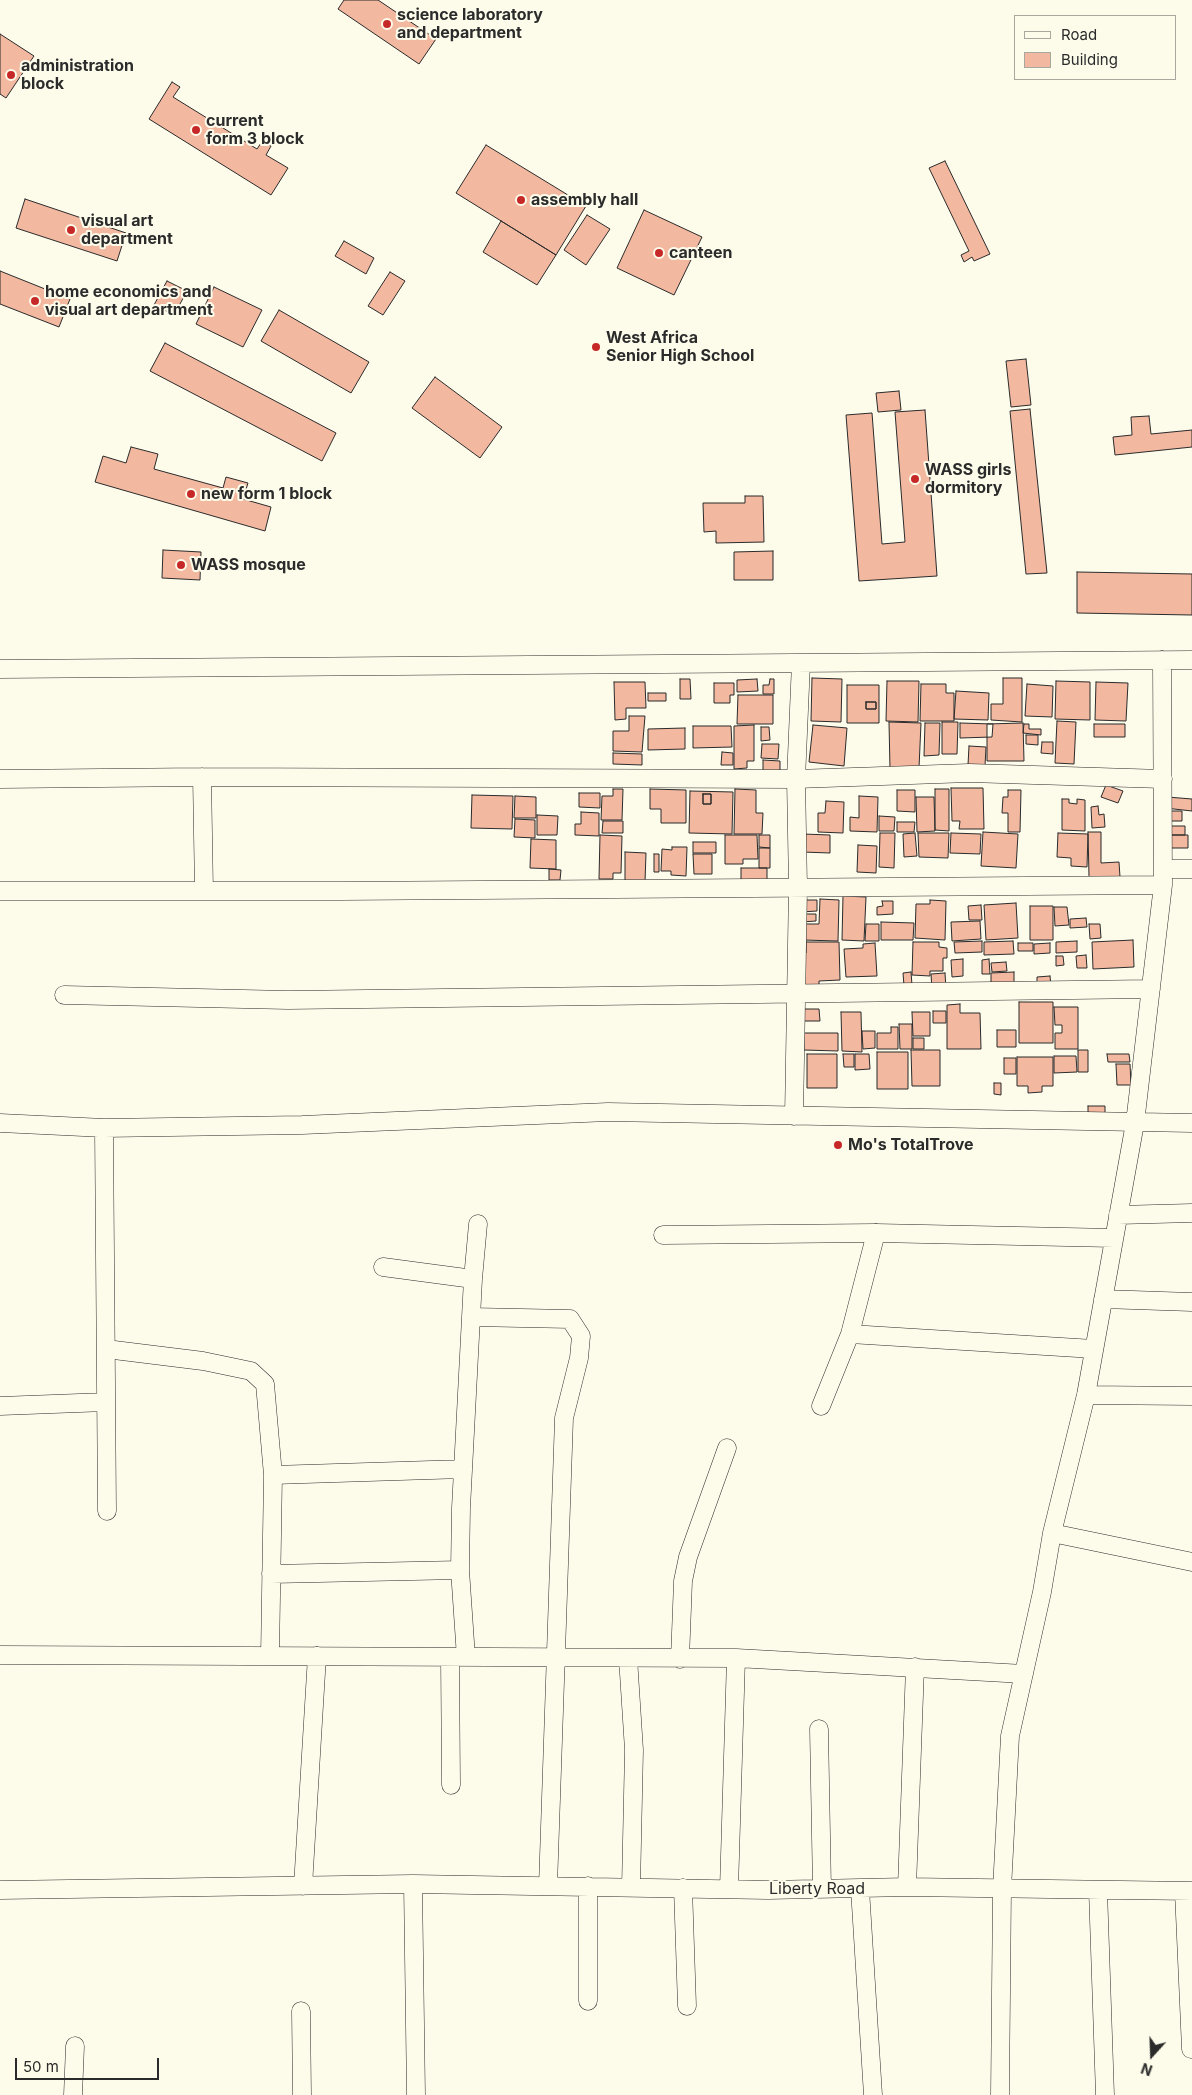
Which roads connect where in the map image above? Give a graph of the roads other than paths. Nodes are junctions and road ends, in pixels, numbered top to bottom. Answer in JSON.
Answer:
{"nodes":[{"id":1,"x":1162,"y":660,"type":"junction"},
{"id":2,"x":1192,"y":660,"type":"edge"},
{"id":3,"x":801,"y":663,"type":"junction"},
{"id":4,"x":0,"y":669,"type":"edge"},
{"id":5,"x":202,"y":777,"type":"junction"},
{"id":6,"x":0,"y":778,"type":"edge"},
{"id":7,"x":796,"y":779,"type":"junction"},
{"id":8,"x":1163,"y":779,"type":"junction"},
{"id":9,"x":1192,"y":869,"type":"edge"},
{"id":10,"x":1163,"y":877,"type":"junction"},
{"id":11,"x":798,"y":887,"type":"junction"},
{"id":12,"x":0,"y":891,"type":"edge"},
{"id":13,"x":204,"y":891,"type":"junction"},
{"id":14,"x":1151,"y":989,"type":"junction"},
{"id":15,"x":796,"y":993,"type":"junction"},
{"id":16,"x":64,"y":995,"type":"dead end"},
{"id":17,"x":794,"y":1116,"type":"junction"},
{"id":18,"x":0,"y":1123,"type":"edge"},
{"id":19,"x":1136,"y":1123,"type":"junction"},
{"id":20,"x":1192,"y":1123,"type":"edge"},
{"id":21,"x":104,"y":1128,"type":"junction"},
{"id":22,"x":1192,"y":1214,"type":"edge"},
{"id":23,"x":1118,"y":1215,"type":"junction"},
{"id":24,"x":478,"y":1224,"type":"dead end"},
{"id":25,"x":876,"y":1233,"type":"junction"},
{"id":26,"x":663,"y":1235,"type":"dead end"},
{"id":27,"x":1114,"y":1238,"type":"junction"},
{"id":28,"x":382,"y":1267,"type":"dead end"},
{"id":29,"x":472,"y":1279,"type":"junction"},
{"id":30,"x":1103,"y":1299,"type":"junction"},
{"id":31,"x":1192,"y":1302,"type":"edge"},
{"id":32,"x":472,"y":1317,"type":"junction"},
{"id":33,"x":850,"y":1334,"type":"junction"},
{"id":34,"x":106,"y":1349,"type":"junction"},
{"id":35,"x":1094,"y":1349,"type":"junction"},
{"id":36,"x":1086,"y":1395,"type":"junction"},
{"id":37,"x":1192,"y":1396,"type":"edge"},
{"id":38,"x":106,"y":1402,"type":"junction"},
{"id":39,"x":0,"y":1406,"type":"edge"},
{"id":40,"x":821,"y":1406,"type":"dead end"},
{"id":41,"x":727,"y":1448,"type":"dead end"},
{"id":42,"x":463,"y":1469,"type":"junction"},
{"id":43,"x":273,"y":1475,"type":"junction"},
{"id":44,"x":107,"y":1511,"type":"dead end"},
{"id":45,"x":1052,"y":1533,"type":"junction"},
{"id":46,"x":1192,"y":1562,"type":"edge"},
{"id":47,"x":460,"y":1570,"type":"junction"},
{"id":48,"x":271,"y":1574,"type":"junction"},
{"id":49,"x":0,"y":1655,"type":"edge"},
{"id":50,"x":270,"y":1656,"type":"junction"},
{"id":51,"x":317,"y":1656,"type":"junction"},
{"id":52,"x":458,"y":1657,"type":"junction"},
{"id":53,"x":556,"y":1657,"type":"junction"},
{"id":54,"x":628,"y":1658,"type":"junction"},
{"id":55,"x":680,"y":1658,"type":"junction"},
{"id":56,"x":736,"y":1658,"type":"junction"},
{"id":57,"x":915,"y":1667,"type":"junction"},
{"id":58,"x":1024,"y":1674,"type":"junction"},
{"id":59,"x":819,"y":1729,"type":"dead end"},
{"id":60,"x":451,"y":1785,"type":"dead end"},
{"id":61,"x":413,"y":1884,"type":"junction"},
{"id":62,"x":303,"y":1886,"type":"junction"},
{"id":63,"x":548,"y":1886,"type":"junction"},
{"id":64,"x":588,"y":1886,"type":"junction"},
{"id":65,"x":631,"y":1887,"type":"junction"},
{"id":66,"x":907,"y":1887,"type":"junction"},
{"id":67,"x":683,"y":1888,"type":"junction"},
{"id":68,"x":729,"y":1889,"type":"junction"},
{"id":69,"x":822,"y":1889,"type":"junction"},
{"id":70,"x":860,"y":1889,"type":"junction"},
{"id":71,"x":1002,"y":1889,"type":"junction"},
{"id":72,"x":0,"y":1890,"type":"edge"},
{"id":73,"x":1098,"y":1890,"type":"junction"},
{"id":74,"x":1188,"y":1891,"type":"edge"},
{"id":75,"x":588,"y":2001,"type":"dead end"},
{"id":76,"x":687,"y":2006,"type":"dead end"},
{"id":77,"x":301,"y":2012,"type":"dead end"},
{"id":78,"x":75,"y":2046,"type":"dead end"},
{"id":79,"x":1191,"y":2049,"type":"edge"},
{"id":80,"x":73,"y":2095,"type":"edge"},
{"id":81,"x":302,"y":2095,"type":"edge"},
{"id":82,"x":416,"y":2095,"type":"edge"},
{"id":83,"x":873,"y":2095,"type":"edge"},
{"id":84,"x":1000,"y":2095,"type":"edge"},
{"id":85,"x":1105,"y":2095,"type":"edge"}],
"edges":[{"from":1,"to":2,"type":"street"},
{"from":1,"to":3,"type":"street"},
{"from":1,"to":8,"type":"street"},
{"from":3,"to":4,"type":"street"},
{"from":3,"to":7,"type":"street"},
{"from":5,"to":6,"type":"street"},
{"from":5,"to":7,"type":"street"},
{"from":5,"to":13,"type":"street"},
{"from":7,"to":8,"type":"street"},
{"from":7,"to":11,"type":"street"},
{"from":8,"to":10,"type":"street"},
{"from":9,"to":10,"type":"street"},
{"from":10,"to":11,"type":"street"},
{"from":10,"to":14,"type":"street"},
{"from":11,"to":13,"type":"street"},
{"from":11,"to":15,"type":"street"},
{"from":12,"to":13,"type":"street"},
{"from":14,"to":15,"type":"street"},
{"from":14,"to":19,"type":"street"},
{"from":15,"to":16,"type":"street"},
{"from":15,"to":17,"type":"street"},
{"from":17,"to":19,"type":"street"},
{"from":17,"to":21,"type":"street"},
{"from":18,"to":21,"type":"street"},
{"from":19,"to":20,"type":"street"},
{"from":19,"to":23,"type":"street"},
{"from":21,"to":34,"type":"street"},
{"from":22,"to":23,"type":"street"},
{"from":23,"to":27,"type":"street"},
{"from":24,"to":29,"type":"street"},
{"from":25,"to":26,"type":"street"},
{"from":25,"to":27,"type":"street"},
{"from":25,"to":33,"type":"street"},
{"from":27,"to":30,"type":"street"},
{"from":28,"to":29,"type":"street"},
{"from":29,"to":32,"type":"street"},
{"from":30,"to":31,"type":"street"},
{"from":30,"to":35,"type":"street"},
{"from":32,"to":42,"type":"street"},
{"from":32,"to":53,"type":"street"},
{"from":33,"to":35,"type":"street"},
{"from":33,"to":40,"type":"street"},
{"from":34,"to":38,"type":"street"},
{"from":34,"to":43,"type":"street"},
{"from":35,"to":36,"type":"street"},
{"from":36,"to":37,"type":"street"},
{"from":36,"to":45,"type":"street"},
{"from":38,"to":39,"type":"street"},
{"from":38,"to":44,"type":"street"},
{"from":41,"to":55,"type":"street"},
{"from":42,"to":43,"type":"street"},
{"from":42,"to":47,"type":"street"},
{"from":43,"to":48,"type":"street"},
{"from":45,"to":46,"type":"street"},
{"from":45,"to":58,"type":"street"},
{"from":47,"to":48,"type":"street"},
{"from":47,"to":52,"type":"street"},
{"from":48,"to":50,"type":"street"},
{"from":49,"to":50,"type":"street"},
{"from":50,"to":51,"type":"street"},
{"from":51,"to":52,"type":"street"},
{"from":51,"to":62,"type":"street"},
{"from":52,"to":53,"type":"street"},
{"from":52,"to":60,"type":"street"},
{"from":53,"to":54,"type":"street"},
{"from":53,"to":63,"type":"street"},
{"from":54,"to":55,"type":"street"},
{"from":54,"to":65,"type":"street"},
{"from":55,"to":56,"type":"street"},
{"from":56,"to":57,"type":"street"},
{"from":56,"to":68,"type":"street"},
{"from":57,"to":58,"type":"street"},
{"from":57,"to":66,"type":"street"},
{"from":58,"to":71,"type":"street"},
{"from":59,"to":69,"type":"street"},
{"from":61,"to":62,"type":"street","name":"Liberty Road"},
{"from":61,"to":63,"type":"street","name":"Liberty Road"},
{"from":61,"to":82,"type":"street"},
{"from":62,"to":72,"type":"street","name":"Liberty Road"},
{"from":63,"to":64,"type":"street","name":"Liberty Road"},
{"from":64,"to":65,"type":"street","name":"Liberty Road"},
{"from":64,"to":75,"type":"street"},
{"from":65,"to":67,"type":"street","name":"Liberty Road"},
{"from":66,"to":70,"type":"street","name":"Liberty Road"},
{"from":66,"to":71,"type":"street","name":"Liberty Road"},
{"from":67,"to":68,"type":"street","name":"Liberty Road"},
{"from":67,"to":76,"type":"street"},
{"from":68,"to":69,"type":"street","name":"Liberty Road"},
{"from":69,"to":70,"type":"street","name":"Liberty Road"},
{"from":70,"to":83,"type":"street"},
{"from":71,"to":73,"type":"street","name":"Liberty Road"},
{"from":71,"to":84,"type":"street"},
{"from":73,"to":74,"type":"street","name":"Liberty Road"},
{"from":73,"to":85,"type":"street"},
{"from":74,"to":79,"type":"street"},
{"from":77,"to":81,"type":"street"},
{"from":78,"to":80,"type":"street"}]}
